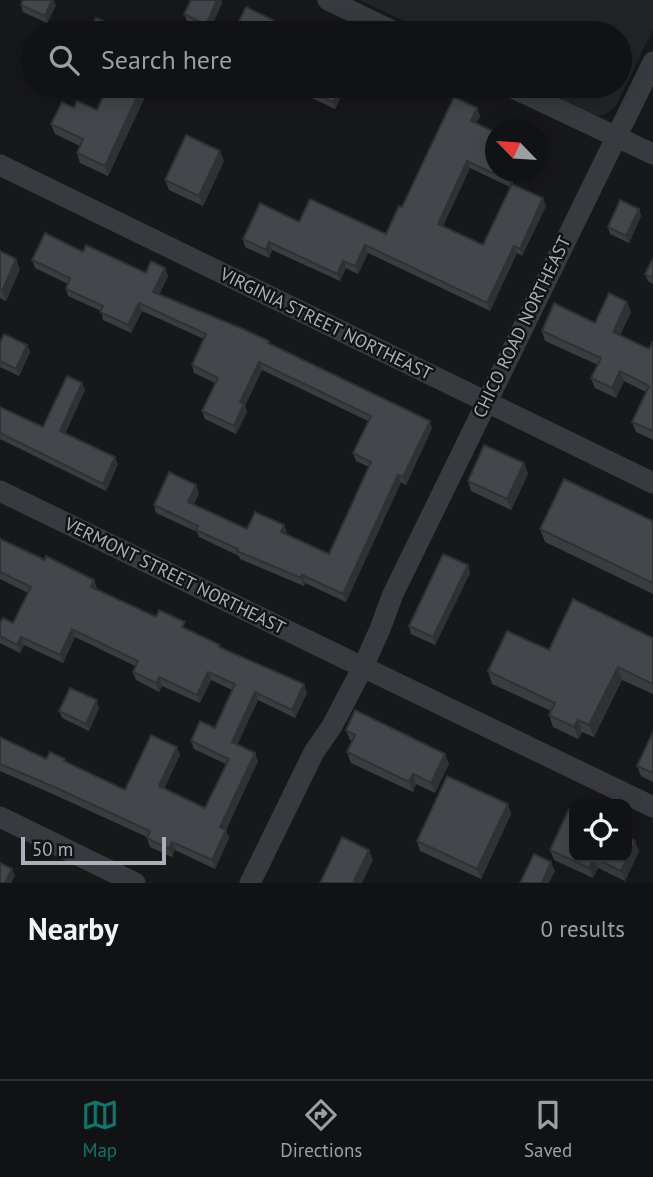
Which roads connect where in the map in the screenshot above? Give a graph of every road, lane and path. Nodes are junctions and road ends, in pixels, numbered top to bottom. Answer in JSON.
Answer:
{"nodes":[{"id":1,"x":328,"y":0,"type":"edge"},
{"id":2,"x":372,"y":21,"type":"edge"},
{"id":3,"x":653,"y":62,"type":"edge"},
{"id":4,"x":534,"y":98,"type":"edge"},
{"id":5,"x":617,"y":137,"type":"junction"},
{"id":6,"x":653,"y":154,"type":"edge"},
{"id":7,"x":0,"y":165,"type":"edge"},
{"id":8,"x":485,"y":401,"type":"junction"},
{"id":9,"x":653,"y":483,"type":"edge"},
{"id":10,"x":0,"y":491,"type":"edge"},
{"id":11,"x":356,"y":664,"type":"junction"},
{"id":12,"x":653,"y":807,"type":"edge"},
{"id":13,"x":0,"y":817,"type":"edge"},
{"id":14,"x":135,"y":883,"type":"edge"},
{"id":15,"x":250,"y":883,"type":"edge"}],
"edges":[{"from":1,"to":2,"type":"street"},
{"from":3,"to":5,"type":"street","name":"CHICO ROAD NORTHEAST"},
{"from":4,"to":5,"type":"street"},
{"from":5,"to":6,"type":"street"},
{"from":5,"to":8,"type":"street","name":"CHICO ROAD NORTHEAST"},
{"from":7,"to":8,"type":"street","name":"VIRGINIA STREET NORTHEAST"},
{"from":8,"to":9,"type":"street","name":"VIRGINIA STREET NORTHEAST"},
{"from":8,"to":11,"type":"street","name":"CHICO ROAD NORTHEAST"},
{"from":10,"to":11,"type":"street","name":"VERMONT STREET NORTHEAST"},
{"from":11,"to":12,"type":"street","name":"VERMONT STREET NORTHEAST"},
{"from":11,"to":15,"type":"street","name":"CHICO ROAD NORTHEAST"},
{"from":13,"to":14,"type":"street"}]}
